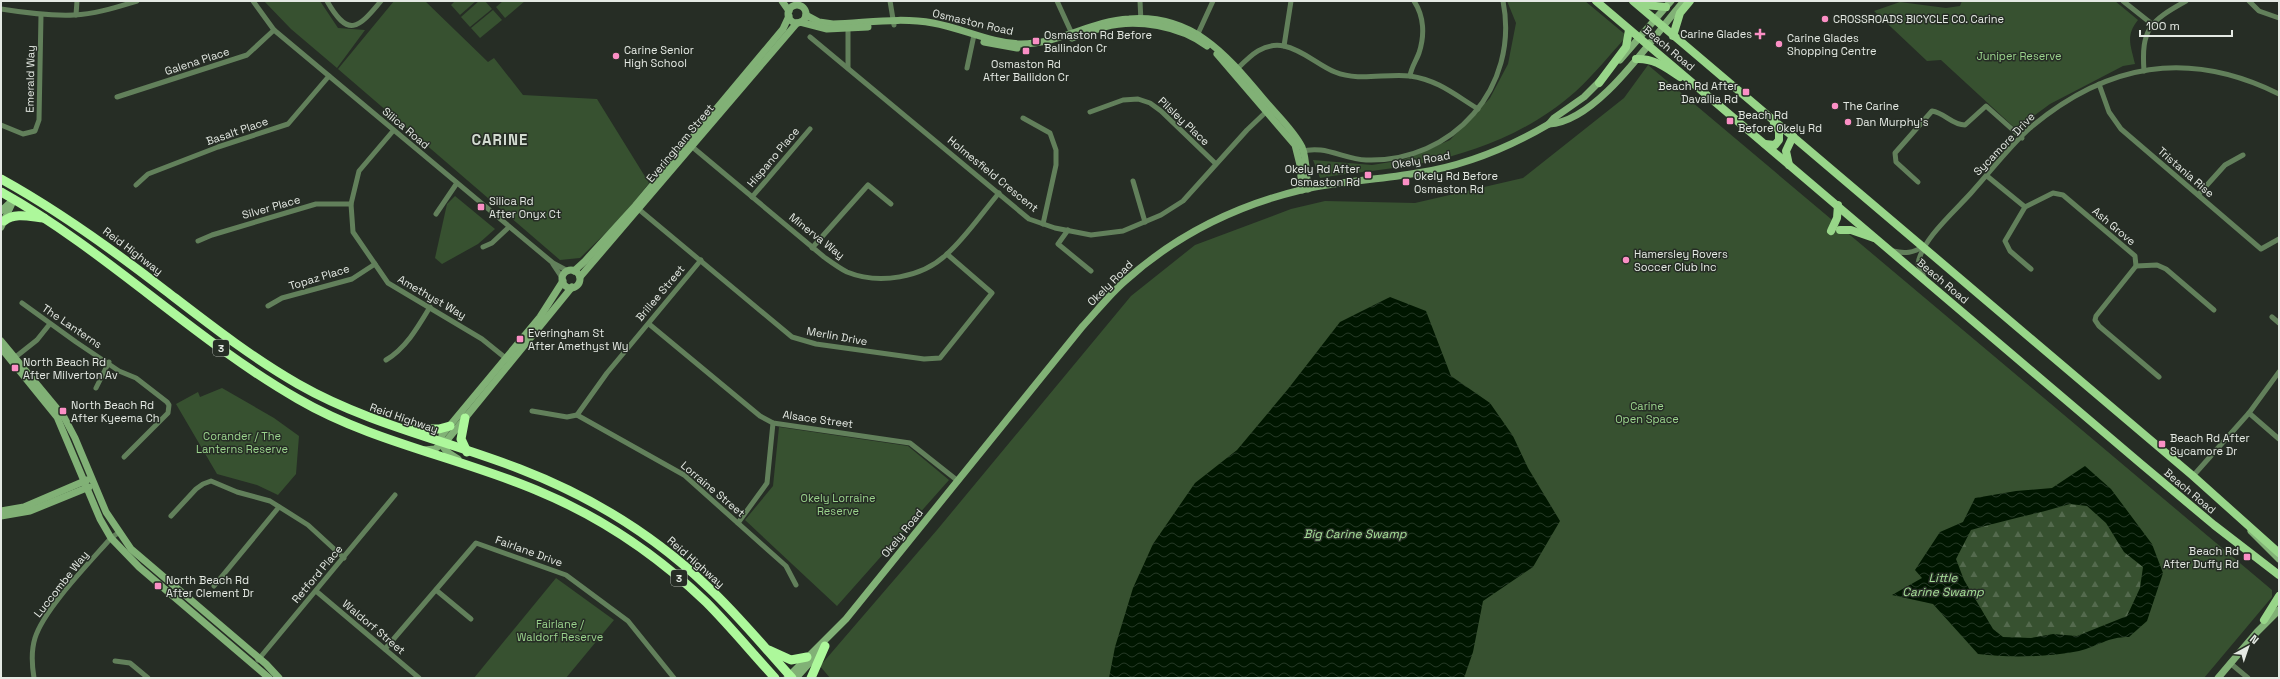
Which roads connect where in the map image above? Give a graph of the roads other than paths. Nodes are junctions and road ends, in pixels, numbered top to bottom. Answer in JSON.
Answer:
{"nodes":[{"id":1,"x":77,"y":1,"type":"edge"},
{"id":2,"x":137,"y":1,"type":"edge"},
{"id":3,"x":253,"y":1,"type":"edge"},
{"id":4,"x":327,"y":1,"type":"edge"},
{"id":5,"x":381,"y":1,"type":"edge"},
{"id":6,"x":782,"y":1,"type":"edge"},
{"id":7,"x":890,"y":1,"type":"edge"},
{"id":8,"x":1057,"y":1,"type":"edge"},
{"id":9,"x":1140,"y":1,"type":"edge"},
{"id":10,"x":1213,"y":1,"type":"edge"},
{"id":11,"x":1291,"y":1,"type":"edge"},
{"id":12,"x":1414,"y":1,"type":"edge"},
{"id":13,"x":1503,"y":1,"type":"edge"},
{"id":14,"x":1596,"y":1,"type":"edge"},
{"id":15,"x":1633,"y":1,"type":"edge"},
{"id":16,"x":1640,"y":1,"type":"edge"},
{"id":17,"x":1684,"y":1,"type":"edge"},
{"id":18,"x":1690,"y":1,"type":"edge"},
{"id":19,"x":2123,"y":1,"type":"edge"},
{"id":20,"x":2186,"y":1,"type":"edge"},
{"id":21,"x":2249,"y":1,"type":"edge"},
{"id":22,"x":793,"y":3,"type":"edge"},
{"id":23,"x":1669,"y":4,"type":"edge"},
{"id":24,"x":1,"y":9,"type":"edge"},
{"id":25,"x":789,"y":13,"type":"junction"},
{"id":26,"x":806,"y":14,"type":"junction"},
{"id":27,"x":41,"y":15,"type":"junction"},
{"id":28,"x":76,"y":15,"type":"junction"},
{"id":29,"x":2279,"y":18,"type":"edge"},
{"id":30,"x":1654,"y":20,"type":"junction"},
{"id":31,"x":1141,"y":21,"type":"junction"},
{"id":32,"x":799,"y":23,"type":"junction"},
{"id":33,"x":893,"y":23,"type":"junction"},
{"id":34,"x":2152,"y":24,"type":"junction"},
{"id":35,"x":848,"y":26,"type":"junction"},
{"id":36,"x":1662,"y":27,"type":"junction"},
{"id":37,"x":274,"y":30,"type":"junction"},
{"id":38,"x":1630,"y":30,"type":"junction"},
{"id":39,"x":1073,"y":35,"type":"junction"},
{"id":40,"x":1197,"y":36,"type":"junction"},
{"id":41,"x":1673,"y":36,"type":"junction"},
{"id":42,"x":810,"y":37,"type":"dead end"},
{"id":43,"x":974,"y":37,"type":"junction"},
{"id":44,"x":1640,"y":38,"type":"junction"},
{"id":45,"x":1648,"y":44,"type":"junction"},
{"id":46,"x":1284,"y":46,"type":"junction"},
{"id":47,"x":1636,"y":59,"type":"junction"},
{"id":48,"x":848,"y":68,"type":"junction"},
{"id":49,"x":967,"y":68,"type":"dead end"},
{"id":50,"x":1236,"y":70,"type":"junction"},
{"id":51,"x":2144,"y":71,"type":"junction"},
{"id":52,"x":329,"y":76,"type":"junction"},
{"id":53,"x":1410,"y":76,"type":"junction"},
{"id":54,"x":1599,"y":83,"type":"junction"},
{"id":55,"x":2098,"y":84,"type":"junction"},
{"id":56,"x":2279,"y":94,"type":"edge"},
{"id":57,"x":117,"y":97,"type":"dead end"},
{"id":58,"x":1715,"y":102,"type":"junction"},
{"id":59,"x":1478,"y":109,"type":"junction"},
{"id":60,"x":1269,"y":110,"type":"junction"},
{"id":61,"x":1090,"y":112,"type":"dead end"},
{"id":62,"x":1768,"y":115,"type":"junction"},
{"id":63,"x":1022,"y":118,"type":"dead end"},
{"id":64,"x":1549,"y":124,"type":"junction"},
{"id":65,"x":1,"y":125,"type":"edge"},
{"id":66,"x":810,"y":129,"type":"dead end"},
{"id":67,"x":393,"y":131,"type":"junction"},
{"id":68,"x":1793,"y":136,"type":"junction"},
{"id":69,"x":2022,"y":138,"type":"junction"},
{"id":70,"x":1765,"y":144,"type":"junction"},
{"id":71,"x":690,"y":145,"type":"junction"},
{"id":72,"x":1300,"y":152,"type":"junction"},
{"id":73,"x":2243,"y":154,"type":"dead end"},
{"id":74,"x":1216,"y":164,"type":"junction"},
{"id":75,"x":1789,"y":165,"type":"junction"},
{"id":76,"x":1986,"y":176,"type":"junction"},
{"id":77,"x":1,"y":179,"type":"edge"},
{"id":78,"x":1133,"y":181,"type":"dead end"},
{"id":79,"x":1918,"y":182,"type":"dead end"},
{"id":80,"x":457,"y":183,"type":"junction"},
{"id":81,"x":1,"y":185,"type":"edge"},
{"id":82,"x":136,"y":185,"type":"dead end"},
{"id":83,"x":1305,"y":189,"type":"junction"},
{"id":84,"x":1,"y":192,"type":"edge"},
{"id":85,"x":998,"y":193,"type":"junction"},
{"id":86,"x":2198,"y":194,"type":"junction"},
{"id":87,"x":752,"y":197,"type":"junction"},
{"id":88,"x":14,"y":199,"type":"junction"},
{"id":89,"x":45,"y":204,"type":"junction"},
{"id":90,"x":351,"y":204,"type":"junction"},
{"id":91,"x":891,"y":204,"type":"dead end"},
{"id":92,"x":1838,"y":205,"type":"junction"},
{"id":93,"x":2025,"y":207,"type":"junction"},
{"id":94,"x":637,"y":208,"type":"junction"},
{"id":95,"x":1,"y":211,"type":"edge"},
{"id":96,"x":436,"y":214,"type":"dead end"},
{"id":97,"x":47,"y":219,"type":"junction"},
{"id":98,"x":1144,"y":222,"type":"junction"},
{"id":99,"x":3,"y":224,"type":"edge"},
{"id":100,"x":1043,"y":224,"type":"junction"},
{"id":101,"x":509,"y":227,"type":"junction"},
{"id":102,"x":1068,"y":230,"type":"junction"},
{"id":103,"x":1840,"y":230,"type":"dead end"},
{"id":104,"x":1831,"y":231,"type":"dead end"},
{"id":105,"x":1877,"y":239,"type":"junction"},
{"id":106,"x":2279,"y":239,"type":"edge"},
{"id":107,"x":198,"y":241,"type":"dead end"},
{"id":108,"x":1924,"y":246,"type":"junction"},
{"id":109,"x":483,"y":247,"type":"dead end"},
{"id":110,"x":812,"y":248,"type":"junction"},
{"id":111,"x":1891,"y":251,"type":"junction"},
{"id":112,"x":947,"y":254,"type":"junction"},
{"id":113,"x":701,"y":260,"type":"junction"},
{"id":114,"x":553,"y":263,"type":"junction"},
{"id":115,"x":375,"y":264,"type":"junction"},
{"id":116,"x":2136,"y":266,"type":"junction"},
{"id":117,"x":2031,"y":269,"type":"dead end"},
{"id":118,"x":571,"y":271,"type":"junction"},
{"id":119,"x":1091,"y":271,"type":"dead end"},
{"id":120,"x":580,"y":278,"type":"junction"},
{"id":121,"x":563,"y":280,"type":"junction"},
{"id":122,"x":1929,"y":283,"type":"junction"},
{"id":123,"x":572,"y":287,"type":"junction"},
{"id":124,"x":22,"y":303,"type":"dead end"},
{"id":125,"x":268,"y":306,"type":"dead end"},
{"id":126,"x":430,"y":307,"type":"junction"},
{"id":127,"x":2214,"y":310,"type":"dead end"},
{"id":128,"x":2272,"y":317,"type":"dead end"},
{"id":129,"x":2279,"y":323,"type":"edge"},
{"id":130,"x":49,"y":324,"type":"junction"},
{"id":131,"x":648,"y":324,"type":"junction"},
{"id":132,"x":1,"y":341,"type":"edge"},
{"id":133,"x":1,"y":348,"type":"edge"},
{"id":134,"x":13,"y":359,"type":"junction"},
{"id":135,"x":386,"y":360,"type":"dead end"},
{"id":136,"x":508,"y":360,"type":"junction"},
{"id":137,"x":109,"y":362,"type":"junction"},
{"id":138,"x":2279,"y":372,"type":"edge"},
{"id":139,"x":2159,"y":376,"type":"dead end"},
{"id":140,"x":96,"y":388,"type":"dead end"},
{"id":141,"x":532,"y":411,"type":"dead end"},
{"id":142,"x":2249,"y":413,"type":"junction"},
{"id":143,"x":577,"y":415,"type":"junction"},
{"id":144,"x":465,"y":418,"type":"junction"},
{"id":145,"x":773,"y":423,"type":"junction"},
{"id":146,"x":450,"y":426,"type":"junction"},
{"id":147,"x":395,"y":429,"type":"junction"},
{"id":148,"x":2279,"y":439,"type":"edge"},
{"id":149,"x":443,"y":441,"type":"junction"},
{"id":150,"x":420,"y":450,"type":"junction"},
{"id":151,"x":466,"y":452,"type":"junction"},
{"id":152,"x":124,"y":458,"type":"dead end"},
{"id":153,"x":468,"y":465,"type":"junction"},
{"id":154,"x":2193,"y":476,"type":"junction"},
{"id":155,"x":958,"y":481,"type":"junction"},
{"id":156,"x":88,"y":483,"type":"junction"},
{"id":157,"x":395,"y":494,"type":"dead end"},
{"id":158,"x":279,"y":506,"type":"junction"},
{"id":159,"x":1,"y":511,"type":"edge"},
{"id":160,"x":1,"y":516,"type":"edge"},
{"id":161,"x":171,"y":516,"type":"dead end"},
{"id":162,"x":738,"y":523,"type":"junction"},
{"id":163,"x":2245,"y":523,"type":"junction"},
{"id":164,"x":118,"y":533,"type":"junction"},
{"id":165,"x":111,"y":538,"type":"junction"},
{"id":166,"x":2279,"y":553,"type":"edge"},
{"id":167,"x":344,"y":558,"type":"junction"},
{"id":168,"x":2279,"y":559,"type":"edge"},
{"id":169,"x":2279,"y":575,"type":"edge"},
{"id":170,"x":796,"y":585,"type":"dead end"},
{"id":171,"x":214,"y":586,"type":"dead end"},
{"id":172,"x":436,"y":590,"type":"junction"},
{"id":173,"x":316,"y":591,"type":"junction"},
{"id":174,"x":2279,"y":596,"type":"edge"},
{"id":175,"x":2279,"y":603,"type":"edge"},
{"id":176,"x":2279,"y":610,"type":"edge"},
{"id":177,"x":471,"y":619,"type":"dead end"},
{"id":178,"x":2264,"y":620,"type":"junction"},
{"id":179,"x":2257,"y":632,"type":"junction"},
{"id":180,"x":831,"y":635,"type":"junction"},
{"id":181,"x":825,"y":646,"type":"junction"},
{"id":182,"x":765,"y":647,"type":"junction"},
{"id":183,"x":385,"y":649,"type":"junction"},
{"id":184,"x":807,"y":657,"type":"junction"},
{"id":185,"x":259,"y":658,"type":"junction"},
{"id":186,"x":115,"y":661,"type":"dead end"},
{"id":187,"x":2230,"y":664,"type":"junction"},
{"id":188,"x":254,"y":665,"type":"junction"},
{"id":189,"x":791,"y":677,"type":"edge"},
{"id":190,"x":34,"y":678,"type":"edge"},
{"id":191,"x":148,"y":678,"type":"edge"},
{"id":192,"x":269,"y":678,"type":"edge"},
{"id":193,"x":279,"y":678,"type":"edge"},
{"id":194,"x":419,"y":678,"type":"edge"},
{"id":195,"x":674,"y":678,"type":"edge"},
{"id":196,"x":775,"y":678,"type":"edge"},
{"id":197,"x":811,"y":678,"type":"edge"},
{"id":198,"x":2218,"y":678,"type":"edge"},
{"id":199,"x":2248,"y":678,"type":"edge"}],
"edges":[{"from":1,"to":28,"type":"street"},
{"from":2,"to":28,"type":"street"},
{"from":3,"to":37,"type":"street","name":"Silica Road"},
{"from":4,"to":5,"type":"street"},
{"from":6,"to":25,"type":"main road"},
{"from":7,"to":33,"type":"street"},
{"from":8,"to":39,"type":"street"},
{"from":9,"to":31,"type":"street"},
{"from":10,"to":40,"type":"street"},
{"from":11,"to":46,"type":"street"},
{"from":12,"to":53,"type":"street"},
{"from":13,"to":59,"type":"street"},
{"from":14,"to":38,"type":"main road","name":"Beach Road"},
{"from":15,"to":30,"type":"main road","name":"Beach Road"},
{"from":16,"to":23,"type":"main road"},
{"from":17,"to":36,"type":"main road","name":"Okely Road"},
{"from":18,"to":41,"type":"main road"},
{"from":19,"to":34,"type":"street"},
{"from":20,"to":34,"type":"street"},
{"from":21,"to":29,"type":"street"},
{"from":22,"to":25,"type":"main road"},
{"from":22,"to":26,"type":"main road"},
{"from":23,"to":30,"type":"main road","name":"Okely Road"},
{"from":24,"to":27,"type":"street"},
{"from":25,"to":32,"type":"main road"},
{"from":25,"to":71,"type":"main road","name":"Everingham Street"},
{"from":26,"to":32,"type":"main road"},
{"from":26,"to":35,"type":"main road","name":"Osmaston Road"},
{"from":27,"to":28,"type":"street"},
{"from":27,"to":65,"type":"street","name":"Emerald Way"},
{"from":30,"to":36,"type":"main road","name":"Beach Road"},
{"from":30,"to":44,"type":"main road","name":"Okely Road"},
{"from":31,"to":39,"type":"main road","name":"Osmaston Road"},
{"from":31,"to":40,"type":"main road","name":"Osmaston Road"},
{"from":32,"to":35,"type":"main road","name":"Osmaston Road"},
{"from":32,"to":71,"type":"main road","name":"Everingham Street"},
{"from":33,"to":35,"type":"main road","name":"Osmaston Road"},
{"from":33,"to":43,"type":"main road","name":"Osmaston Road"},
{"from":34,"to":51,"type":"street"},
{"from":35,"to":48,"type":"street"},
{"from":36,"to":41,"type":"main road","name":"Beach Road"},
{"from":36,"to":45,"type":"main road","name":"Okely Road"},
{"from":37,"to":52,"type":"street","name":"Silica Road"},
{"from":37,"to":57,"type":"street","name":"Galena Place"},
{"from":38,"to":44,"type":"main road","name":"Beach Road"},
{"from":38,"to":54,"type":"main road"},
{"from":39,"to":43,"type":"main road","name":"Osmaston Road"},
{"from":40,"to":50,"type":"main road","name":"Osmaston Road"},
{"from":41,"to":62,"type":"main road","name":"Beach Road"},
{"from":42,"to":48,"type":"street","name":"Holmesfield Crescent"},
{"from":43,"to":49,"type":"street"},
{"from":44,"to":45,"type":"main road","name":"Beach Road"},
{"from":44,"to":54,"type":"main road","name":"Okely Road"},
{"from":45,"to":47,"type":"main road","name":"Okely Road"},
{"from":45,"to":58,"type":"main road","name":"Beach Road"},
{"from":46,"to":50,"type":"street"},
{"from":46,"to":53,"type":"street"},
{"from":47,"to":58,"type":"main road"},
{"from":47,"to":64,"type":"main road","name":"Okely Road"},
{"from":48,"to":85,"type":"street","name":"Holmesfield Crescent"},
{"from":50,"to":60,"type":"main road","name":"Osmaston Road"},
{"from":51,"to":55,"type":"street","name":"Sycamore Drive"},
{"from":51,"to":56,"type":"street","name":"Sycamore Drive"},
{"from":52,"to":67,"type":"street","name":"Silica Road"},
{"from":52,"to":82,"type":"street","name":"Basalt Place"},
{"from":53,"to":59,"type":"street"},
{"from":54,"to":64,"type":"main road","name":"Okely Road"},
{"from":55,"to":69,"type":"street","name":"Sycamore Drive"},
{"from":55,"to":86,"type":"street","name":"Tristania Rise"},
{"from":58,"to":70,"type":"main road","name":"Beach Road"},
{"from":59,"to":72,"type":"street"},
{"from":60,"to":72,"type":"main road","name":"Osmaston Road"},
{"from":60,"to":74,"type":"street","name":"Holmesfield Crescent"},
{"from":61,"to":74,"type":"street","name":"Pilsley Place"},
{"from":62,"to":68,"type":"main road","name":"Beach Road"},
{"from":62,"to":70,"type":"main road"},
{"from":63,"to":100,"type":"street"},
{"from":64,"to":83,"type":"main road","name":"Okely Road"},
{"from":66,"to":87,"type":"street","name":"Hispano Place"},
{"from":67,"to":80,"type":"street","name":"Silica Road"},
{"from":67,"to":90,"type":"street","name":"Amethyst Way"},
{"from":68,"to":75,"type":"main road"},
{"from":68,"to":108,"type":"main road","name":"Beach Road"},
{"from":69,"to":76,"type":"street","name":"Sycamore Drive"},
{"from":69,"to":79,"type":"street"},
{"from":70,"to":75,"type":"main road","name":"Beach Road"},
{"from":71,"to":87,"type":"street","name":"Minerva Way"},
{"from":71,"to":94,"type":"main road","name":"Everingham Street"},
{"from":72,"to":83,"type":"main road","name":"Osmaston Road"},
{"from":73,"to":86,"type":"street"},
{"from":74,"to":98,"type":"street","name":"Holmesfield Crescent"},
{"from":75,"to":92,"type":"main road","name":"Beach Road"},
{"from":76,"to":93,"type":"street"},
{"from":76,"to":108,"type":"street","name":"Sycamore Drive"},
{"from":77,"to":89,"type":"highway","name":"Reid Highway","number":"3"},
{"from":78,"to":98,"type":"street"},
{"from":80,"to":96,"type":"street"},
{"from":80,"to":101,"type":"street","name":"Silica Road"},
{"from":81,"to":88,"type":"highway"},
{"from":83,"to":155,"type":"main road","name":"Okely Road"},
{"from":84,"to":88,"type":"highway","number":"3"},
{"from":85,"to":100,"type":"street","name":"Holmesfield Crescent"},
{"from":85,"to":112,"type":"street","name":"Minerva Way"},
{"from":86,"to":106,"type":"street","name":"Tristania Rise"},
{"from":87,"to":110,"type":"street","name":"Minerva Way"},
{"from":88,"to":89,"type":"highway"},
{"from":88,"to":95,"type":"main road"},
{"from":88,"to":97,"type":"highway","number":"3"},
{"from":88,"to":99,"type":"main road"},
{"from":89,"to":147,"type":"highway","name":"Reid Highway","number":"3"},
{"from":90,"to":107,"type":"street","name":"Silver Place"},
{"from":90,"to":115,"type":"street","name":"Amethyst Way"},
{"from":91,"to":110,"type":"street"},
{"from":92,"to":104,"type":"main road"},
{"from":92,"to":105,"type":"main road","name":"Beach Road"},
{"from":93,"to":116,"type":"street","name":"Ash Grove"},
{"from":93,"to":117,"type":"street"},
{"from":94,"to":113,"type":"street","name":"Merlin Drive"},
{"from":94,"to":118,"type":"main road","name":"Everingham Street"},
{"from":94,"to":120,"type":"main road","name":"Everingham Street"},
{"from":97,"to":99,"type":"highway"},
{"from":97,"to":150,"type":"highway","number":"3"},
{"from":98,"to":102,"type":"street","name":"Holmesfield Crescent"},
{"from":100,"to":102,"type":"street","name":"Holmesfield Crescent"},
{"from":101,"to":109,"type":"street"},
{"from":101,"to":114,"type":"street","name":"Silica Road"},
{"from":102,"to":119,"type":"street"},
{"from":103,"to":105,"type":"main road"},
{"from":105,"to":111,"type":"main road","name":"Beach Road"},
{"from":108,"to":111,"type":"street","name":"Sycamore Drive"},
{"from":108,"to":122,"type":"street","name":"Sycamore Drive"},
{"from":108,"to":154,"type":"main road","name":"Beach Road"},
{"from":110,"to":112,"type":"street","name":"Minerva Way"},
{"from":111,"to":122,"type":"main road","name":"Beach Road"},
{"from":112,"to":113,"type":"street","name":"Merlin Drive"},
{"from":113,"to":131,"type":"street","name":"Brillee Street"},
{"from":114,"to":118,"type":"street","name":"Silica Road"},
{"from":114,"to":121,"type":"street","name":"Silica Road"},
{"from":115,"to":125,"type":"street","name":"Topaz Place"},
{"from":115,"to":126,"type":"street","name":"Amethyst Way"},
{"from":116,"to":127,"type":"street"},
{"from":116,"to":139,"type":"street"},
{"from":118,"to":120,"type":"main road"},
{"from":118,"to":121,"type":"main road","name":"Everingham Street"},
{"from":120,"to":123,"type":"main road","name":"Everingham Street"},
{"from":121,"to":123,"type":"main road"},
{"from":121,"to":136,"type":"main road","name":"Everingham Street"},
{"from":122,"to":169,"type":"main road","name":"Beach Road"},
{"from":123,"to":136,"type":"main road","name":"Everingham Street"},
{"from":124,"to":130,"type":"street","name":"The Lanterns"},
{"from":126,"to":135,"type":"street"},
{"from":126,"to":136,"type":"street","name":"Amethyst Way"},
{"from":128,"to":129,"type":"street"},
{"from":130,"to":134,"type":"street"},
{"from":130,"to":137,"type":"street","name":"The Lanterns"},
{"from":131,"to":143,"type":"street","name":"Brillee Street"},
{"from":131,"to":145,"type":"street","name":"Alsace Street"},
{"from":132,"to":134,"type":"main road"},
{"from":133,"to":134,"type":"main road"},
{"from":134,"to":156,"type":"main road"},
{"from":136,"to":144,"type":"main road","name":"Everingham Street"},
{"from":136,"to":146,"type":"main road","name":"Everingham Street"},
{"from":137,"to":140,"type":"street"},
{"from":137,"to":152,"type":"street","name":"The Lanterns"},
{"from":138,"to":142,"type":"street"},
{"from":141,"to":143,"type":"street"},
{"from":142,"to":148,"type":"street"},
{"from":142,"to":154,"type":"street"},
{"from":143,"to":162,"type":"street","name":"Lorraine Street"},
{"from":144,"to":149,"type":"main road","name":"Everingham Street"},
{"from":144,"to":151,"type":"highway"},
{"from":145,"to":155,"type":"street","name":"Alsace Street"},
{"from":145,"to":162,"type":"street"},
{"from":146,"to":147,"type":"highway"},
{"from":146,"to":149,"type":"main road","name":"Everingham Street"},
{"from":147,"to":149,"type":"highway","name":"Reid Highway","number":"3"},
{"from":149,"to":150,"type":"main road"},
{"from":149,"to":151,"type":"highway","name":"Reid Highway","number":"3"},
{"from":149,"to":153,"type":"main road"},
{"from":150,"to":153,"type":"highway","number":"3"},
{"from":151,"to":182,"type":"highway","name":"Reid Highway","number":"3"},
{"from":153,"to":196,"type":"highway","number":"3"},
{"from":154,"to":163,"type":"main road","name":"Beach Road"},
{"from":155,"to":180,"type":"main road","name":"Okely Road"},
{"from":156,"to":159,"type":"main road"},
{"from":156,"to":160,"type":"main road"},
{"from":156,"to":164,"type":"main road"},
{"from":156,"to":165,"type":"main road"},
{"from":157,"to":167,"type":"street","name":"Retford Place"},
{"from":158,"to":161,"type":"street"},
{"from":158,"to":167,"type":"street"},
{"from":158,"to":171,"type":"street"},
{"from":162,"to":170,"type":"street","name":"Lorraine Street"},
{"from":163,"to":166,"type":"main road","name":"Beach Road"},
{"from":163,"to":168,"type":"main road"},
{"from":164,"to":165,"type":"street","name":"Luccombe Way"},
{"from":164,"to":185,"type":"main road"},
{"from":165,"to":188,"type":"main road"},
{"from":165,"to":190,"type":"street","name":"Luccombe Way"},
{"from":167,"to":173,"type":"street","name":"Retford Place"},
{"from":172,"to":177,"type":"street"},
{"from":172,"to":183,"type":"street","name":"Fairlane Drive"},
{"from":172,"to":195,"type":"street","name":"Fairlane Drive"},
{"from":173,"to":183,"type":"street","name":"Waldorf Street"},
{"from":173,"to":185,"type":"street","name":"Retford Place"},
{"from":174,"to":178,"type":"main road"},
{"from":175,"to":178,"type":"main road"},
{"from":176,"to":179,"type":"main road"},
{"from":178,"to":179,"type":"main road"},
{"from":179,"to":187,"type":"main road"},
{"from":180,"to":181,"type":"main road","name":"Okely Road"},
{"from":180,"to":184,"type":"main road","name":"Okely Road"},
{"from":181,"to":189,"type":"main road","name":"Okely Road"},
{"from":181,"to":197,"type":"highway"},
{"from":182,"to":184,"type":"highway"},
{"from":182,"to":189,"type":"highway","name":"Reid Highway","number":"3"},
{"from":183,"to":194,"type":"street","name":"Waldorf Street"},
{"from":184,"to":189,"type":"main road","name":"Okely Road"},
{"from":185,"to":188,"type":"street","name":"Retford Place"},
{"from":185,"to":193,"type":"main road"},
{"from":186,"to":191,"type":"street"},
{"from":187,"to":198,"type":"main road"},
{"from":187,"to":199,"type":"street"},
{"from":188,"to":192,"type":"main road"}]}
